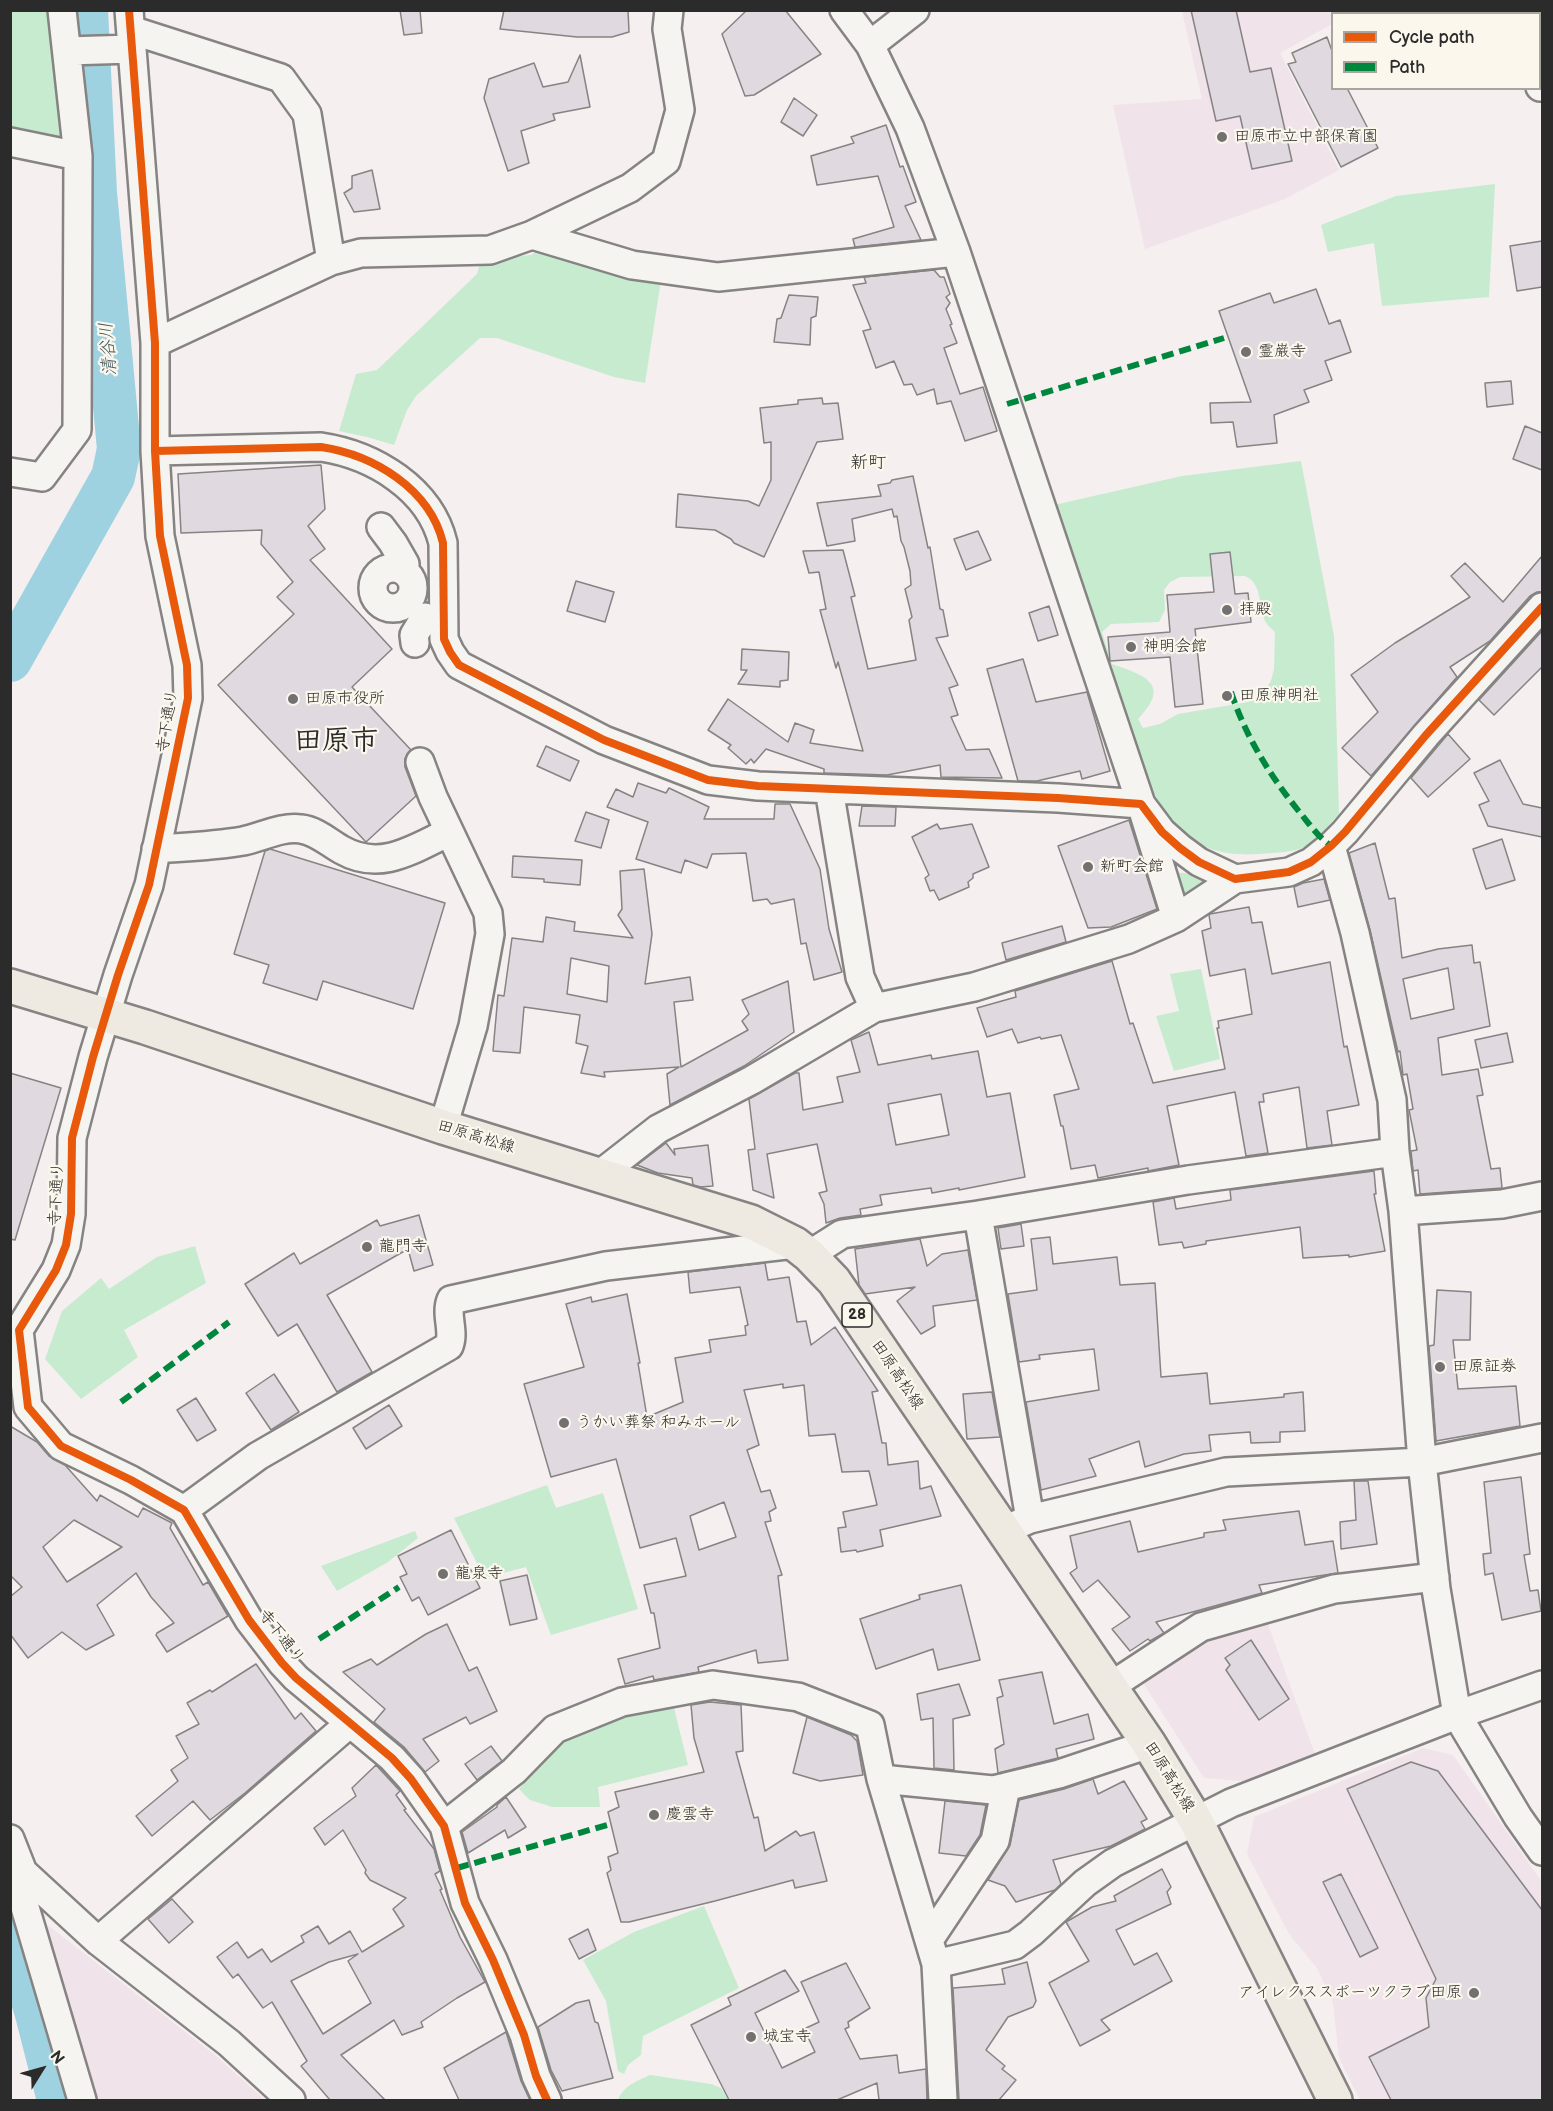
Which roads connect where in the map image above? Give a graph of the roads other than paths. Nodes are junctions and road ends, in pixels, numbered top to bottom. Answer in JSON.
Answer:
{"nodes":[{"id":1,"x":62,"y":10,"type":"edge"},
{"id":2,"x":669,"y":10,"type":"edge"},
{"id":3,"x":844,"y":10,"type":"edge"},
{"id":4,"x":915,"y":10,"type":"edge"},
{"id":5,"x":128,"y":35,"type":"edge"},
{"id":6,"x":870,"y":45,"type":"junction"},
{"id":7,"x":72,"y":51,"type":"junction"},
{"id":8,"x":10,"y":142,"type":"edge"},
{"id":9,"x":78,"y":156,"type":"junction"},
{"id":10,"x":532,"y":235,"type":"junction"},
{"id":11,"x":956,"y":252,"type":"junction"},
{"id":12,"x":331,"y":261,"type":"junction"},
{"id":13,"x":155,"y":343,"type":"junction"},
{"id":14,"x":155,"y":451,"type":"junction"},
{"id":15,"x":10,"y":472,"type":"edge"},
{"id":16,"x":381,"y":527,"type":"dead end"},
{"id":17,"x":444,"y":565,"type":"junction"},
{"id":18,"x":397,"y":566,"type":"junction"},
{"id":19,"x":1542,"y":607,"type":"edge"},
{"id":20,"x":435,"y":616,"type":"junction"},
{"id":21,"x":415,"y":643,"type":"dead end"},
{"id":22,"x":420,"y":762,"type":"dead end"},
{"id":23,"x":829,"y":789,"type":"junction"},
{"id":24,"x":1141,"y":804,"type":"junction"},
{"id":25,"x":449,"y":832,"type":"junction"},
{"id":26,"x":1331,"y":846,"type":"junction"},
{"id":27,"x":156,"y":849,"type":"junction"},
{"id":28,"x":1235,"y":879,"type":"junction"},
{"id":29,"x":1176,"y":918,"type":"junction"},
{"id":30,"x":10,"y":986,"type":"edge"},
{"id":31,"x":874,"y":1008,"type":"junction"},
{"id":32,"x":106,"y":1015,"type":"junction"},
{"id":33,"x":443,"y":1127,"type":"junction"},
{"id":34,"x":1395,"y":1152,"type":"junction"},
{"id":35,"x":599,"y":1175,"type":"junction"},
{"id":36,"x":1542,"y":1196,"type":"edge"},
{"id":37,"x":1403,"y":1211,"type":"junction"},
{"id":38,"x":978,"y":1215,"type":"junction"},
{"id":39,"x":802,"y":1249,"type":"junction"},
{"id":40,"x":19,"y":1408,"type":"edge"},
{"id":41,"x":1542,"y":1438,"type":"edge"},
{"id":42,"x":1422,"y":1462,"type":"junction"},
{"id":43,"x":183,"y":1510,"type":"junction"},
{"id":44,"x":1017,"y":1524,"type":"junction"},
{"id":45,"x":1435,"y":1577,"type":"junction"},
{"id":46,"x":1542,"y":1685,"type":"edge"},
{"id":47,"x":1111,"y":1686,"type":"junction"},
{"id":48,"x":1457,"y":1715,"type":"junction"},
{"id":49,"x":350,"y":1723,"type":"junction"},
{"id":50,"x":1149,"y":1744,"type":"junction"},
{"id":51,"x":881,"y":1779,"type":"junction"},
{"id":52,"x":1006,"y":1787,"type":"junction"},
{"id":53,"x":1196,"y":1821,"type":"junction"},
{"id":54,"x":444,"y":1826,"type":"junction"},
{"id":55,"x":10,"y":1839,"type":"edge"},
{"id":56,"x":1542,"y":1851,"type":"edge"},
{"id":57,"x":23,"y":1872,"type":"junction"},
{"id":58,"x":98,"y":1941,"type":"junction"},
{"id":59,"x":933,"y":1952,"type":"junction"},
{"id":60,"x":82,"y":2100,"type":"edge"},
{"id":61,"x":291,"y":2100,"type":"edge"},
{"id":62,"x":546,"y":2100,"type":"edge"},
{"id":63,"x":943,"y":2100,"type":"edge"},
{"id":64,"x":1335,"y":2100,"type":"edge"}],
"edges":[{"from":1,"to":7,"type":"street"},
{"from":2,"to":10,"type":"street"},
{"from":3,"to":6,"type":"street"},
{"from":4,"to":6,"type":"street"},
{"from":5,"to":7,"type":"street"},
{"from":5,"to":12,"type":"street"},
{"from":5,"to":13,"type":"street","name":"寺下通り"},
{"from":6,"to":11,"type":"street"},
{"from":7,"to":9,"type":"street"},
{"from":8,"to":9,"type":"street"},
{"from":9,"to":15,"type":"street"},
{"from":10,"to":11,"type":"street"},
{"from":10,"to":12,"type":"street"},
{"from":11,"to":24,"type":"street"},
{"from":12,"to":13,"type":"street"},
{"from":13,"to":14,"type":"street","name":"寺下通り"},
{"from":14,"to":17,"type":"street"},
{"from":14,"to":27,"type":"street","name":"寺下通り"},
{"from":16,"to":18,"type":"street"},
{"from":17,"to":18,"type":"street"},
{"from":17,"to":20,"type":"street"},
{"from":18,"to":20,"type":"street"},
{"from":19,"to":26,"type":"street"},
{"from":20,"to":21,"type":"street"},
{"from":20,"to":23,"type":"street"},
{"from":22,"to":25,"type":"street"},
{"from":23,"to":24,"type":"street"},
{"from":23,"to":31,"type":"street"},
{"from":24,"to":28,"type":"street"},
{"from":24,"to":29,"type":"street"},
{"from":25,"to":27,"type":"street"},
{"from":25,"to":33,"type":"street"},
{"from":26,"to":28,"type":"street"},
{"from":26,"to":34,"type":"street"},
{"from":27,"to":32,"type":"street","name":"寺下通り"},
{"from":28,"to":29,"type":"street"},
{"from":29,"to":31,"type":"street"},
{"from":30,"to":32,"type":"main road","name":"田原高松線","number":"28"},
{"from":31,"to":35,"type":"street"},
{"from":32,"to":33,"type":"main road","name":"田原高松線","number":"28"},
{"from":32,"to":40,"type":"street","name":"寺下通り"},
{"from":33,"to":35,"type":"main road","name":"田原高松線","number":"28"},
{"from":34,"to":37,"type":"street"},
{"from":34,"to":38,"type":"street"},
{"from":35,"to":39,"type":"main road","name":"田原高松線","number":"28"},
{"from":36,"to":37,"type":"street"},
{"from":37,"to":42,"type":"street"},
{"from":38,"to":39,"type":"street"},
{"from":38,"to":44,"type":"street"},
{"from":39,"to":43,"type":"street"},
{"from":39,"to":44,"type":"main road","name":"田原高松線","number":"28"},
{"from":40,"to":43,"type":"street","name":"寺下通り"},
{"from":41,"to":42,"type":"street"},
{"from":42,"to":44,"type":"street"},
{"from":42,"to":45,"type":"street"},
{"from":43,"to":49,"type":"street","name":"寺下通り"},
{"from":44,"to":47,"type":"main road","name":"田原高松線","number":"28"},
{"from":45,"to":47,"type":"street"},
{"from":45,"to":48,"type":"street"},
{"from":46,"to":48,"type":"street"},
{"from":47,"to":50,"type":"main road","name":"田原高松線","number":"28"},
{"from":48,"to":53,"type":"street"},
{"from":48,"to":56,"type":"street"},
{"from":49,"to":54,"type":"street","name":"寺下通り"},
{"from":49,"to":58,"type":"street"},
{"from":50,"to":52,"type":"street"},
{"from":50,"to":53,"type":"main road","name":"田原高松線","number":"28"},
{"from":51,"to":52,"type":"street"},
{"from":51,"to":54,"type":"street"},
{"from":51,"to":59,"type":"street"},
{"from":52,"to":59,"type":"street"},
{"from":53,"to":59,"type":"street"},
{"from":53,"to":64,"type":"main road","name":"田原高松線","number":"28"},
{"from":54,"to":62,"type":"street","name":"寺下通り"},
{"from":55,"to":57,"type":"street"},
{"from":57,"to":58,"type":"street"},
{"from":57,"to":60,"type":"street"},
{"from":58,"to":61,"type":"street"},
{"from":59,"to":63,"type":"street"}]}
